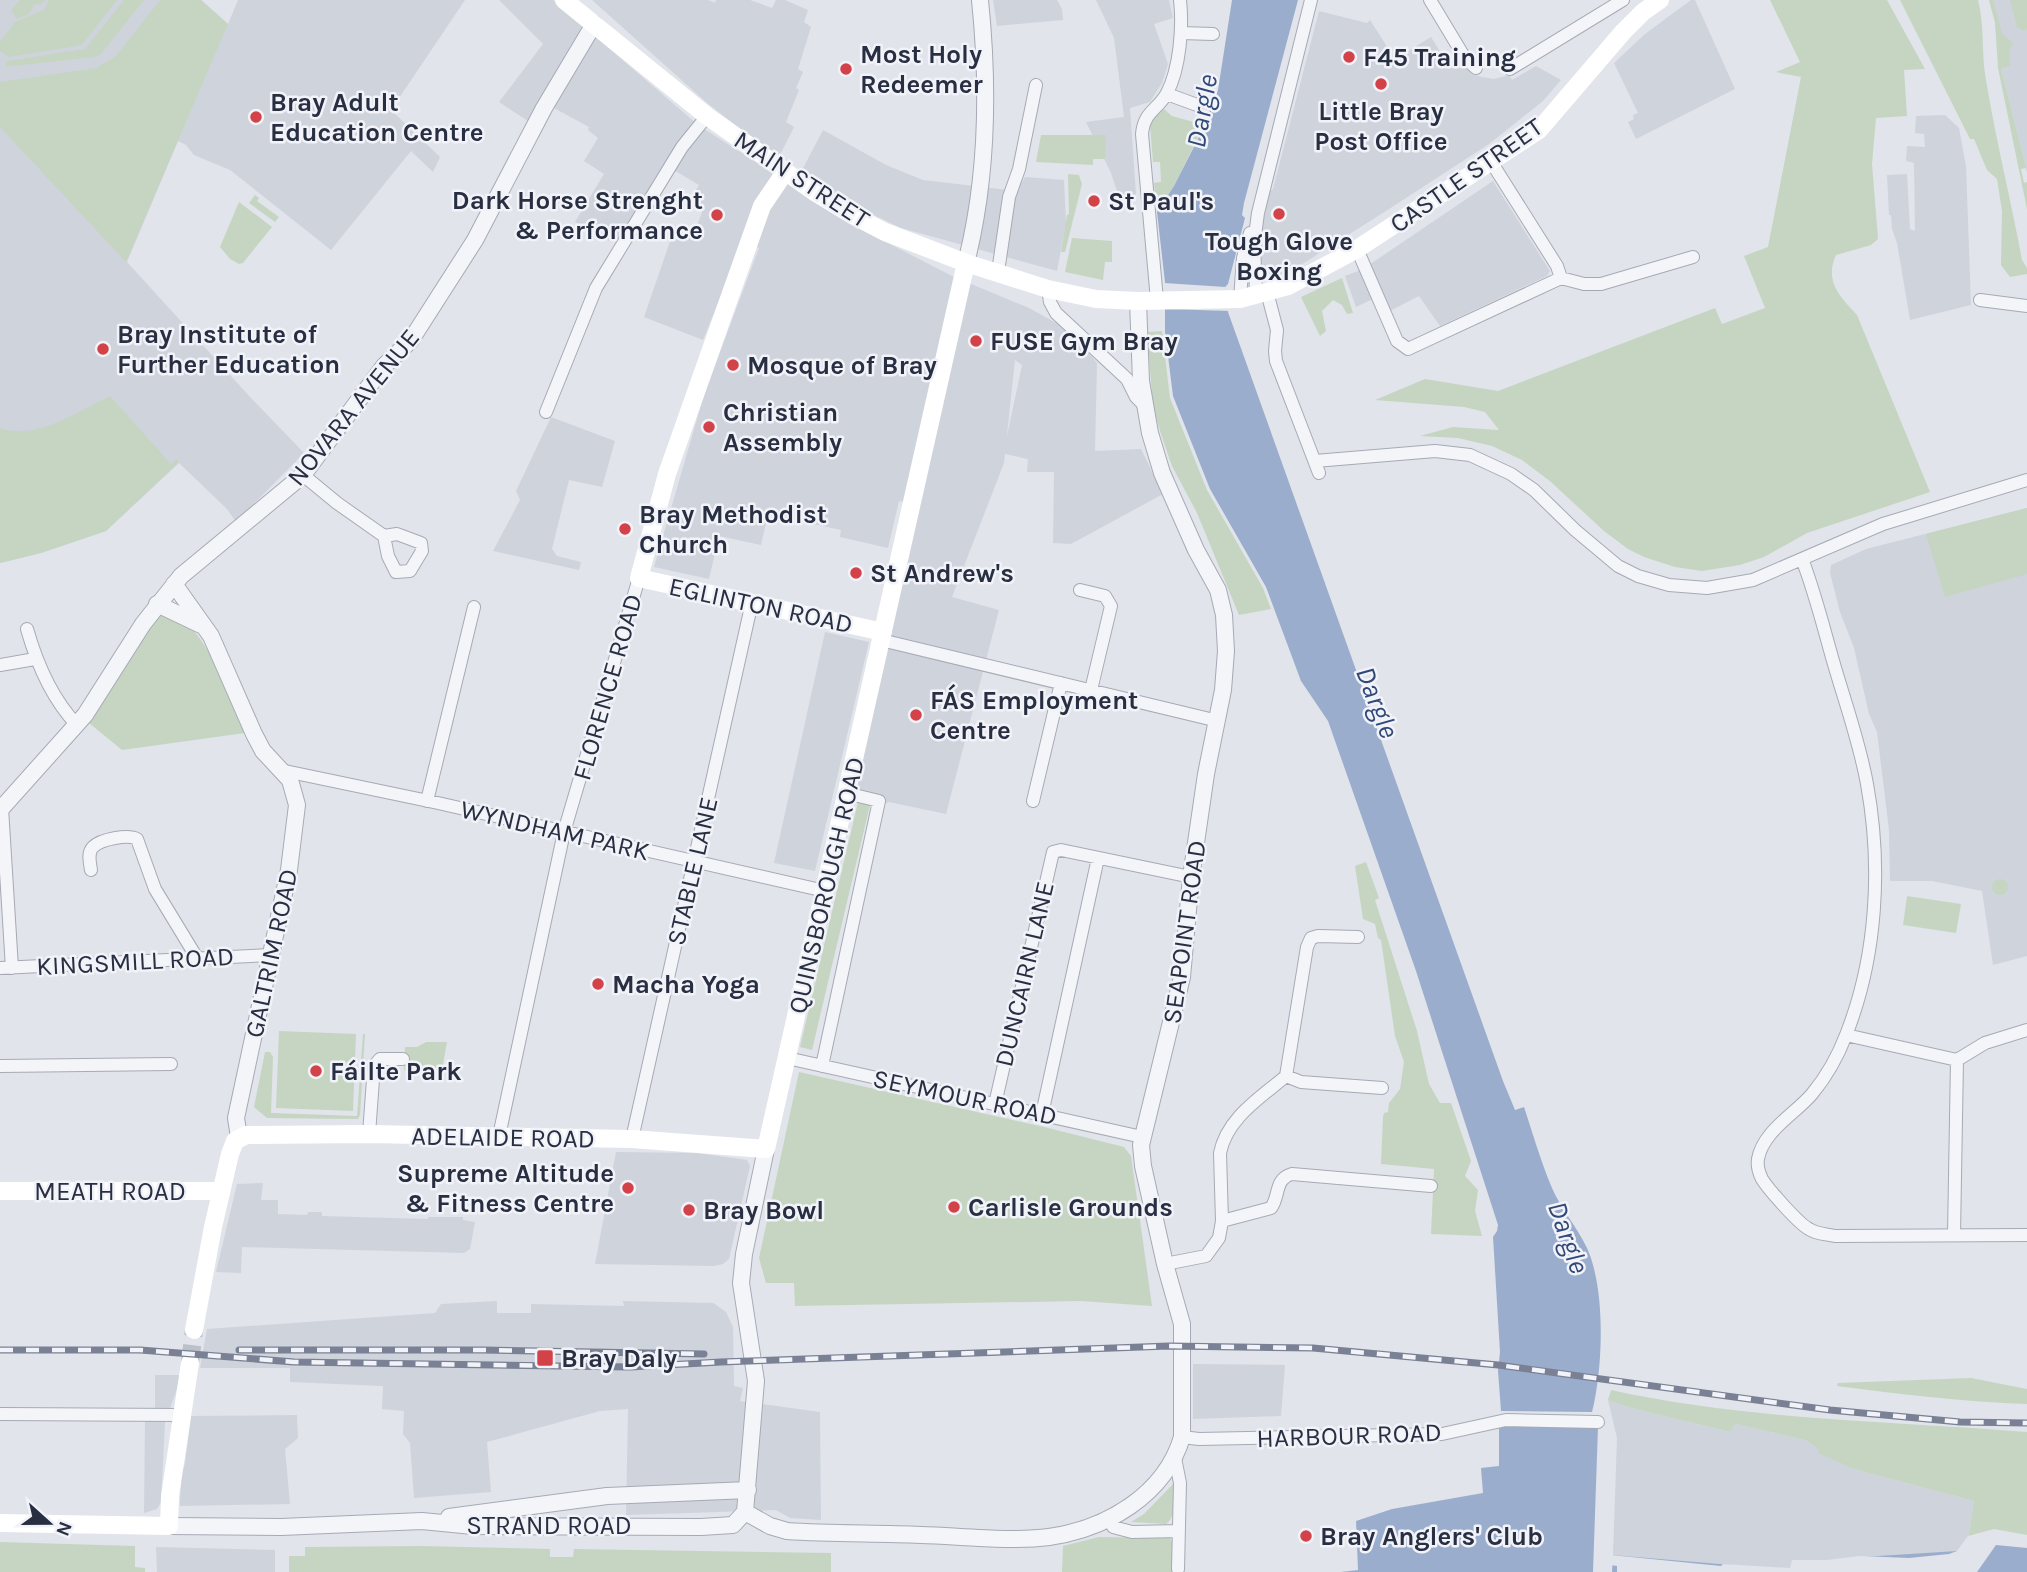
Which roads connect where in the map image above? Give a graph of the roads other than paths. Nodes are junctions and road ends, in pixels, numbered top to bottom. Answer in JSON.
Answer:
{"nodes":[{"id":1,"x":564,"y":0,"type":"edge"},
{"id":2,"x":980,"y":0,"type":"edge"},
{"id":3,"x":1180,"y":0,"type":"edge"},
{"id":4,"x":1311,"y":0,"type":"edge"},
{"id":5,"x":1430,"y":0,"type":"edge"},
{"id":6,"x":1624,"y":0,"type":"edge"},
{"id":7,"x":1660,"y":0,"type":"edge"},
{"id":8,"x":1643,"y":12,"type":"junction"},
{"id":9,"x":594,"y":24,"type":"junction"},
{"id":10,"x":1181,"y":33,"type":"junction"},
{"id":11,"x":1213,"y":34,"type":"dead end"},
{"id":12,"x":1476,"y":68,"type":"dead end"},
{"id":13,"x":1510,"y":69,"type":"dead end"},
{"id":14,"x":1036,"y":85,"type":"dead end"},
{"id":15,"x":1167,"y":93,"type":"junction"},
{"id":16,"x":1197,"y":104,"type":"dead end"},
{"id":17,"x":707,"y":116,"type":"junction"},
{"id":18,"x":1490,"y":160,"type":"junction"},
{"id":19,"x":785,"y":172,"type":"junction"},
{"id":20,"x":1357,"y":249,"type":"junction"},
{"id":21,"x":1693,"y":257,"type":"dead end"},
{"id":22,"x":965,"y":263,"type":"junction"},
{"id":23,"x":998,"y":272,"type":"junction"},
{"id":24,"x":1561,"y":278,"type":"junction"},
{"id":25,"x":1048,"y":289,"type":"junction"},
{"id":26,"x":1246,"y":297,"type":"junction"},
{"id":27,"x":1138,"y":300,"type":"junction"},
{"id":28,"x":1160,"y":300,"type":"junction"},
{"id":29,"x":1980,"y":300,"type":"dead end"},
{"id":30,"x":2027,"y":306,"type":"edge"},
{"id":31,"x":1145,"y":406,"type":"junction"},
{"id":32,"x":546,"y":412,"type":"dead end"},
{"id":33,"x":303,"y":475,"type":"junction"},
{"id":34,"x":2027,"y":480,"type":"edge"},
{"id":35,"x":384,"y":536,"type":"dead end"},
{"id":36,"x":1802,"y":559,"type":"junction"},
{"id":37,"x":639,"y":578,"type":"junction"},
{"id":38,"x":174,"y":584,"type":"junction"},
{"id":39,"x":1080,"y":590,"type":"dead end"},
{"id":40,"x":752,"y":602,"type":"junction"},
{"id":41,"x":157,"y":604,"type":"junction"},
{"id":42,"x":474,"y":607,"type":"dead end"},
{"id":43,"x":201,"y":625,"type":"junction"},
{"id":44,"x":27,"y":629,"type":"dead end"},
{"id":45,"x":882,"y":636,"type":"junction"},
{"id":46,"x":35,"y":659,"type":"junction"},
{"id":47,"x":0,"y":665,"type":"edge"},
{"id":48,"x":1061,"y":683,"type":"junction"},
{"id":49,"x":1091,"y":691,"type":"junction"},
{"id":50,"x":1218,"y":721,"type":"junction"},
{"id":51,"x":77,"y":725,"type":"junction"},
{"id":52,"x":285,"y":771,"type":"junction"},
{"id":53,"x":846,"y":793,"type":"junction"},
{"id":54,"x":428,"y":801,"type":"junction"},
{"id":55,"x":1032,"y":802,"type":"dead end"},
{"id":56,"x":1,"y":809,"type":"edge"},
{"id":57,"x":564,"y":832,"type":"junction"},
{"id":58,"x":1098,"y":858,"type":"junction"},
{"id":59,"x":693,"y":861,"type":"junction"},
{"id":60,"x":91,"y":870,"type":"dead end"},
{"id":61,"x":1191,"y":877,"type":"junction"},
{"id":62,"x":825,"y":891,"type":"junction"},
{"id":63,"x":1359,"y":937,"type":"dead end"},
{"id":64,"x":271,"y":955,"type":"junction"},
{"id":65,"x":197,"y":958,"type":"junction"},
{"id":66,"x":6,"y":968,"type":"edge"},
{"id":67,"x":2027,"y":1030,"type":"edge"},
{"id":68,"x":1846,"y":1035,"type":"junction"},
{"id":69,"x":787,"y":1058,"type":"junction"},
{"id":70,"x":403,"y":1059,"type":"dead end"},
{"id":71,"x":1957,"y":1060,"type":"junction"},
{"id":72,"x":171,"y":1064,"type":"dead end"},
{"id":73,"x":0,"y":1066,"type":"edge"},
{"id":74,"x":822,"y":1066,"type":"junction"},
{"id":75,"x":1286,"y":1076,"type":"junction"},
{"id":76,"x":1382,"y":1088,"type":"dead end"},
{"id":77,"x":995,"y":1104,"type":"junction"},
{"id":78,"x":1042,"y":1114,"type":"junction"},
{"id":79,"x":369,"y":1135,"type":"junction"},
{"id":80,"x":499,"y":1136,"type":"junction"},
{"id":81,"x":239,"y":1137,"type":"junction"},
{"id":82,"x":1142,"y":1137,"type":"junction"},
{"id":83,"x":632,"y":1139,"type":"junction"},
{"id":84,"x":766,"y":1149,"type":"junction"},
{"id":85,"x":1431,"y":1186,"type":"dead end"},
{"id":86,"x":0,"y":1191,"type":"edge"},
{"id":87,"x":221,"y":1191,"type":"junction"},
{"id":88,"x":1222,"y":1221,"type":"junction"},
{"id":89,"x":1954,"y":1235,"type":"junction"},
{"id":90,"x":2027,"y":1235,"type":"edge"},
{"id":91,"x":1165,"y":1264,"type":"junction"},
{"id":92,"x":194,"y":1330,"type":"tunnel mouth"},
{"id":93,"x":190,"y":1363,"type":"tunnel mouth"},
{"id":94,"x":0,"y":1413,"type":"edge"},
{"id":95,"x":182,"y":1415,"type":"junction"},
{"id":96,"x":1598,"y":1422,"type":"dead end"},
{"id":97,"x":1182,"y":1437,"type":"junction"},
{"id":98,"x":1175,"y":1458,"type":"junction"},
{"id":99,"x":748,"y":1490,"type":"junction"},
{"id":100,"x":528,"y":1506,"type":"junction"},
{"id":101,"x":745,"y":1512,"type":"junction"},
{"id":102,"x":1110,"y":1519,"type":"junction"},
{"id":103,"x":422,"y":1521,"type":"junction"},
{"id":104,"x":0,"y":1522,"type":"edge"},
{"id":105,"x":533,"y":1525,"type":"junction"},
{"id":106,"x":169,"y":1526,"type":"junction"},
{"id":107,"x":1179,"y":1531,"type":"junction"},
{"id":108,"x":1178,"y":1569,"type":"dead end"}],
"edges":[{"from":1,"to":9,"type":"main road","name":"MAIN STREET"},
{"from":2,"to":22,"type":"street"},
{"from":3,"to":10,"type":"street"},
{"from":4,"to":26,"type":"street"},
{"from":5,"to":12,"type":"street"},
{"from":6,"to":8,"type":"street"},
{"from":6,"to":13,"type":"street"},
{"from":7,"to":8,"type":"main road","name":"CASTLE STREET"},
{"from":8,"to":18,"type":"main road","name":"CASTLE STREET"},
{"from":9,"to":17,"type":"main road","name":"MAIN STREET"},
{"from":9,"to":33,"type":"street","name":"NOVARA AVENUE"},
{"from":10,"to":11,"type":"street"},
{"from":10,"to":15,"type":"street"},
{"from":14,"to":23,"type":"street"},
{"from":15,"to":16,"type":"street"},
{"from":15,"to":28,"type":"street"},
{"from":17,"to":19,"type":"main road","name":"MAIN STREET"},
{"from":17,"to":32,"type":"street"},
{"from":18,"to":20,"type":"main road","name":"CASTLE STREET"},
{"from":18,"to":24,"type":"street"},
{"from":19,"to":22,"type":"main road","name":"MAIN STREET"},
{"from":19,"to":37,"type":"main road","name":"FLORENCE ROAD"},
{"from":20,"to":24,"type":"street"},
{"from":20,"to":26,"type":"main road","name":"CASTLE STREET"},
{"from":21,"to":24,"type":"street"},
{"from":22,"to":23,"type":"main road","name":"MAIN STREET"},
{"from":22,"to":45,"type":"main road","name":"QUINSBOROUGH ROAD"},
{"from":23,"to":25,"type":"main road","name":"MAIN STREET"},
{"from":25,"to":27,"type":"main road","name":"MAIN STREET"},
{"from":25,"to":31,"type":"street"},
{"from":26,"to":28,"type":"main road","name":"MAIN STREET"},
{"from":26,"to":36,"type":"street"},
{"from":27,"to":28,"type":"main road","name":"MAIN STREET"},
{"from":27,"to":31,"type":"street","name":"SEAPOINT ROAD"},
{"from":29,"to":30,"type":"street"},
{"from":31,"to":50,"type":"street","name":"SEAPOINT ROAD"},
{"from":33,"to":35,"type":"street"},
{"from":33,"to":38,"type":"street","name":"NOVARA AVENUE"},
{"from":34,"to":36,"type":"street"},
{"from":36,"to":68,"type":"street"},
{"from":37,"to":40,"type":"main road","name":"EGLINTON ROAD"},
{"from":37,"to":57,"type":"street","name":"FLORENCE ROAD"},
{"from":38,"to":41,"type":"street","name":"NOVARA AVENUE"},
{"from":38,"to":43,"type":"street"},
{"from":39,"to":49,"type":"street"},
{"from":40,"to":45,"type":"main road","name":"EGLINTON ROAD"},
{"from":40,"to":59,"type":"street","name":"STABLE LANE"},
{"from":41,"to":43,"type":"street"},
{"from":41,"to":51,"type":"street","name":"NOVARA AVENUE"},
{"from":42,"to":54,"type":"street"},
{"from":43,"to":52,"type":"street"},
{"from":44,"to":46,"type":"street"},
{"from":45,"to":48,"type":"street"},
{"from":45,"to":53,"type":"main road","name":"QUINSBOROUGH ROAD"},
{"from":46,"to":47,"type":"street"},
{"from":46,"to":51,"type":"street"},
{"from":48,"to":49,"type":"street"},
{"from":48,"to":55,"type":"street"},
{"from":49,"to":50,"type":"street"},
{"from":50,"to":61,"type":"street","name":"SEAPOINT ROAD"},
{"from":51,"to":56,"type":"street","name":"NOVARA AVENUE"},
{"from":52,"to":54,"type":"street","name":"WYNDHAM PARK"},
{"from":52,"to":64,"type":"street","name":"GALTRIM ROAD"},
{"from":53,"to":62,"type":"main road","name":"QUINSBOROUGH ROAD"},
{"from":53,"to":74,"type":"street"},
{"from":54,"to":57,"type":"street","name":"WYNDHAM PARK"},
{"from":56,"to":66,"type":"street"},
{"from":57,"to":59,"type":"street","name":"WYNDHAM PARK"},
{"from":57,"to":80,"type":"street","name":"FLORENCE ROAD"},
{"from":58,"to":61,"type":"street"},
{"from":58,"to":77,"type":"street","name":"DUNCAIRN LANE"},
{"from":58,"to":78,"type":"street"},
{"from":59,"to":62,"type":"street","name":"WYNDHAM PARK"},
{"from":59,"to":83,"type":"street","name":"STABLE LANE"},
{"from":60,"to":65,"type":"street"},
{"from":61,"to":82,"type":"street","name":"SEAPOINT ROAD"},
{"from":62,"to":69,"type":"main road","name":"QUINSBOROUGH ROAD"},
{"from":63,"to":75,"type":"street"},
{"from":64,"to":65,"type":"street","name":"KINGSMILL ROAD"},
{"from":64,"to":81,"type":"street","name":"GALTRIM ROAD"},
{"from":65,"to":66,"type":"street","name":"KINGSMILL ROAD"},
{"from":67,"to":71,"type":"street"},
{"from":68,"to":71,"type":"street"},
{"from":68,"to":89,"type":"street"},
{"from":69,"to":74,"type":"street","name":"SEYMOUR ROAD"},
{"from":69,"to":84,"type":"main road","name":"QUINSBOROUGH ROAD"},
{"from":70,"to":79,"type":"street"},
{"from":71,"to":89,"type":"street"},
{"from":72,"to":73,"type":"street"},
{"from":74,"to":77,"type":"street","name":"SEYMOUR ROAD"},
{"from":75,"to":76,"type":"street"},
{"from":75,"to":88,"type":"street"},
{"from":77,"to":78,"type":"street","name":"SEYMOUR ROAD"},
{"from":78,"to":82,"type":"street","name":"SEYMOUR ROAD"},
{"from":79,"to":80,"type":"main road","name":"ADELAIDE ROAD"},
{"from":79,"to":81,"type":"main road","name":"ADELAIDE ROAD"},
{"from":80,"to":83,"type":"main road","name":"ADELAIDE ROAD"},
{"from":81,"to":87,"type":"main road"},
{"from":82,"to":91,"type":"street","name":"SEAPOINT ROAD"},
{"from":83,"to":84,"type":"main road","name":"ADELAIDE ROAD"},
{"from":84,"to":99,"type":"street","name":"QUINSBOROUGH ROAD"},
{"from":85,"to":88,"type":"street"},
{"from":86,"to":87,"type":"main road","name":"MEATH ROAD"},
{"from":87,"to":92,"type":"main road"},
{"from":88,"to":91,"type":"street"},
{"from":89,"to":90,"type":"street"},
{"from":91,"to":97,"type":"street","name":"SEAPOINT ROAD"},
{"from":93,"to":95,"type":"main road"},
{"from":94,"to":95,"type":"street"},
{"from":95,"to":106,"type":"main road"},
{"from":96,"to":97,"type":"street","name":"HARBOUR ROAD"},
{"from":97,"to":98,"type":"street","name":"SEAPOINT ROAD"},
{"from":98,"to":102,"type":"street","name":"SEAPOINT ROAD"},
{"from":98,"to":107,"type":"street"},
{"from":99,"to":100,"type":"street"},
{"from":99,"to":101,"type":"street","name":"QUINSBOROUGH ROAD"},
{"from":100,"to":103,"type":"street"},
{"from":100,"to":105,"type":"street"},
{"from":101,"to":102,"type":"street","name":"SEAPOINT ROAD"},
{"from":101,"to":105,"type":"street","name":"STRAND ROAD"},
{"from":102,"to":107,"type":"street"},
{"from":103,"to":105,"type":"street","name":"STRAND ROAD"},
{"from":103,"to":106,"type":"street","name":"STRAND ROAD"},
{"from":104,"to":106,"type":"main road","name":"STRAND ROAD"},
{"from":107,"to":108,"type":"street"}]}
